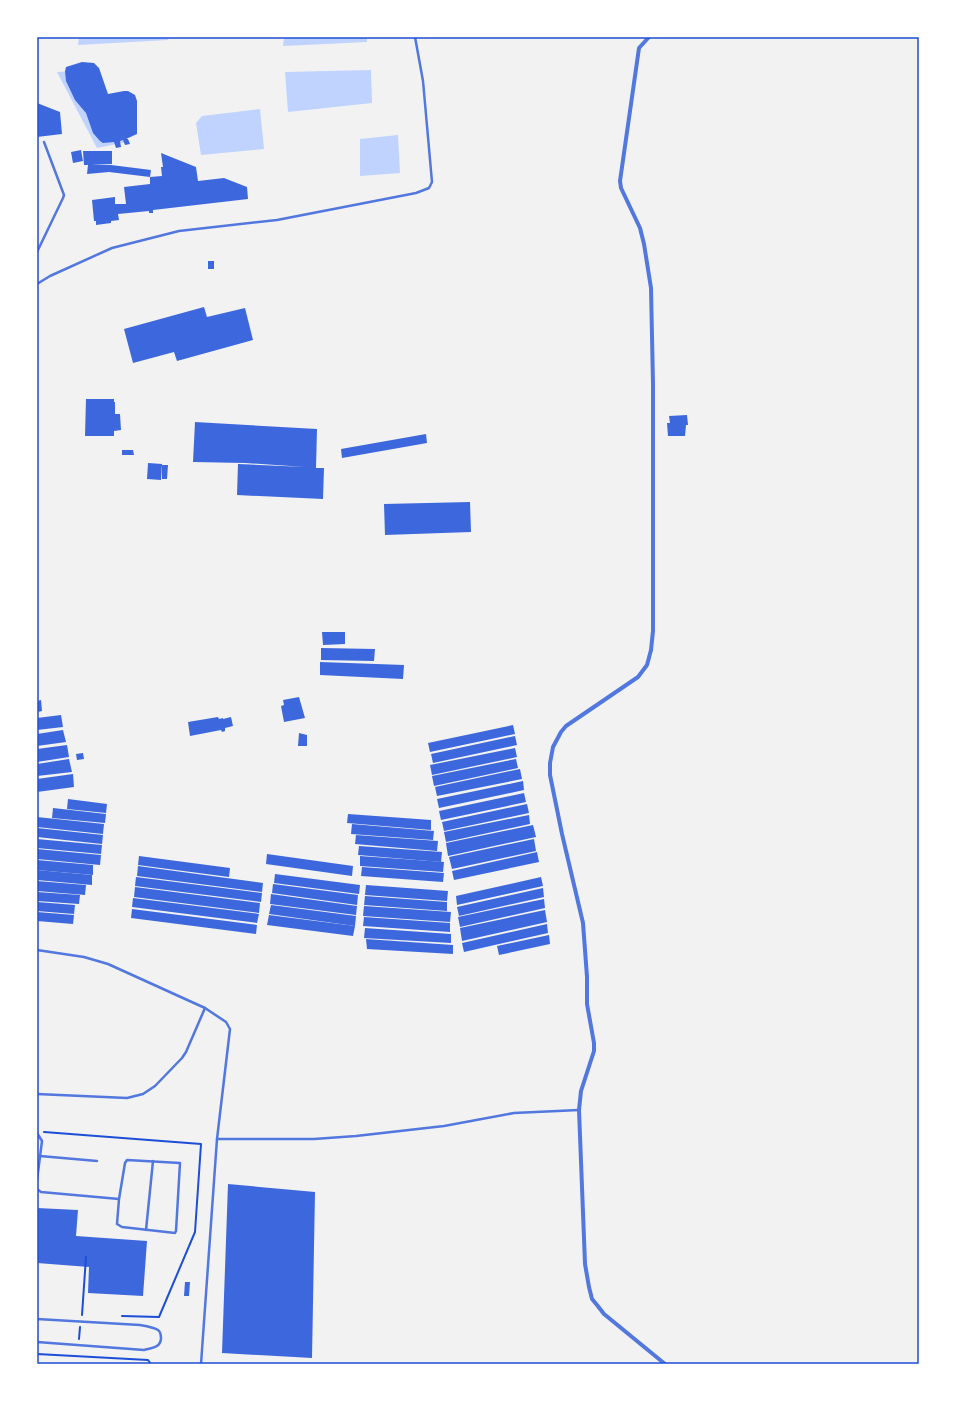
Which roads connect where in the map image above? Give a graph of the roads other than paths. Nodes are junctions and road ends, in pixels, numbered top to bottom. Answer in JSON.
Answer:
{"nodes":[{"id":1,"x":415,"y":37,"type":"edge"},
{"id":2,"x":649,"y":37,"type":"edge"},
{"id":3,"x":44,"y":142,"type":"dead end"},
{"id":4,"x":37,"y":252,"type":"edge"},
{"id":5,"x":37,"y":284,"type":"edge"},
{"id":6,"x":37,"y":950,"type":"edge"},
{"id":7,"x":205,"y":1008,"type":"junction"},
{"id":8,"x":37,"y":1094,"type":"edge"},
{"id":9,"x":579,"y":1110,"type":"junction"},
{"id":10,"x":37,"y":1133,"type":"edge"},
{"id":11,"x":217,"y":1139,"type":"junction"},
{"id":12,"x":40,"y":1156,"type":"junction"},
{"id":13,"x":97,"y":1161,"type":"dead end"},
{"id":14,"x":154,"y":1161,"type":"junction"},
{"id":15,"x":37,"y":1180,"type":"edge"},
{"id":16,"x":37,"y":1189,"type":"edge"},
{"id":17,"x":119,"y":1199,"type":"junction"},
{"id":18,"x":146,"y":1230,"type":"junction"},
{"id":19,"x":37,"y":1319,"type":"edge"},
{"id":20,"x":37,"y":1342,"type":"edge"},
{"id":21,"x":201,"y":1364,"type":"edge"},
{"id":22,"x":665,"y":1364,"type":"edge"}],
"edges":[{"from":1,"to":5,"type":"lane"},
{"from":2,"to":9,"type":"street"},
{"from":3,"to":4,"type":"lane"},
{"from":6,"to":7,"type":"lane"},
{"from":7,"to":8,"type":"lane"},
{"from":7,"to":11,"type":"lane"},
{"from":9,"to":11,"type":"lane"},
{"from":9,"to":22,"type":"street"},
{"from":10,"to":12,"type":"lane"},
{"from":11,"to":21,"type":"lane"},
{"from":12,"to":13,"type":"lane"},
{"from":12,"to":15,"type":"lane"},
{"from":14,"to":17,"type":"lane"},
{"from":14,"to":18,"type":"lane"},
{"from":14,"to":18,"type":"lane"},
{"from":16,"to":17,"type":"lane"},
{"from":17,"to":18,"type":"lane"},
{"from":19,"to":20,"type":"lane"}]}
